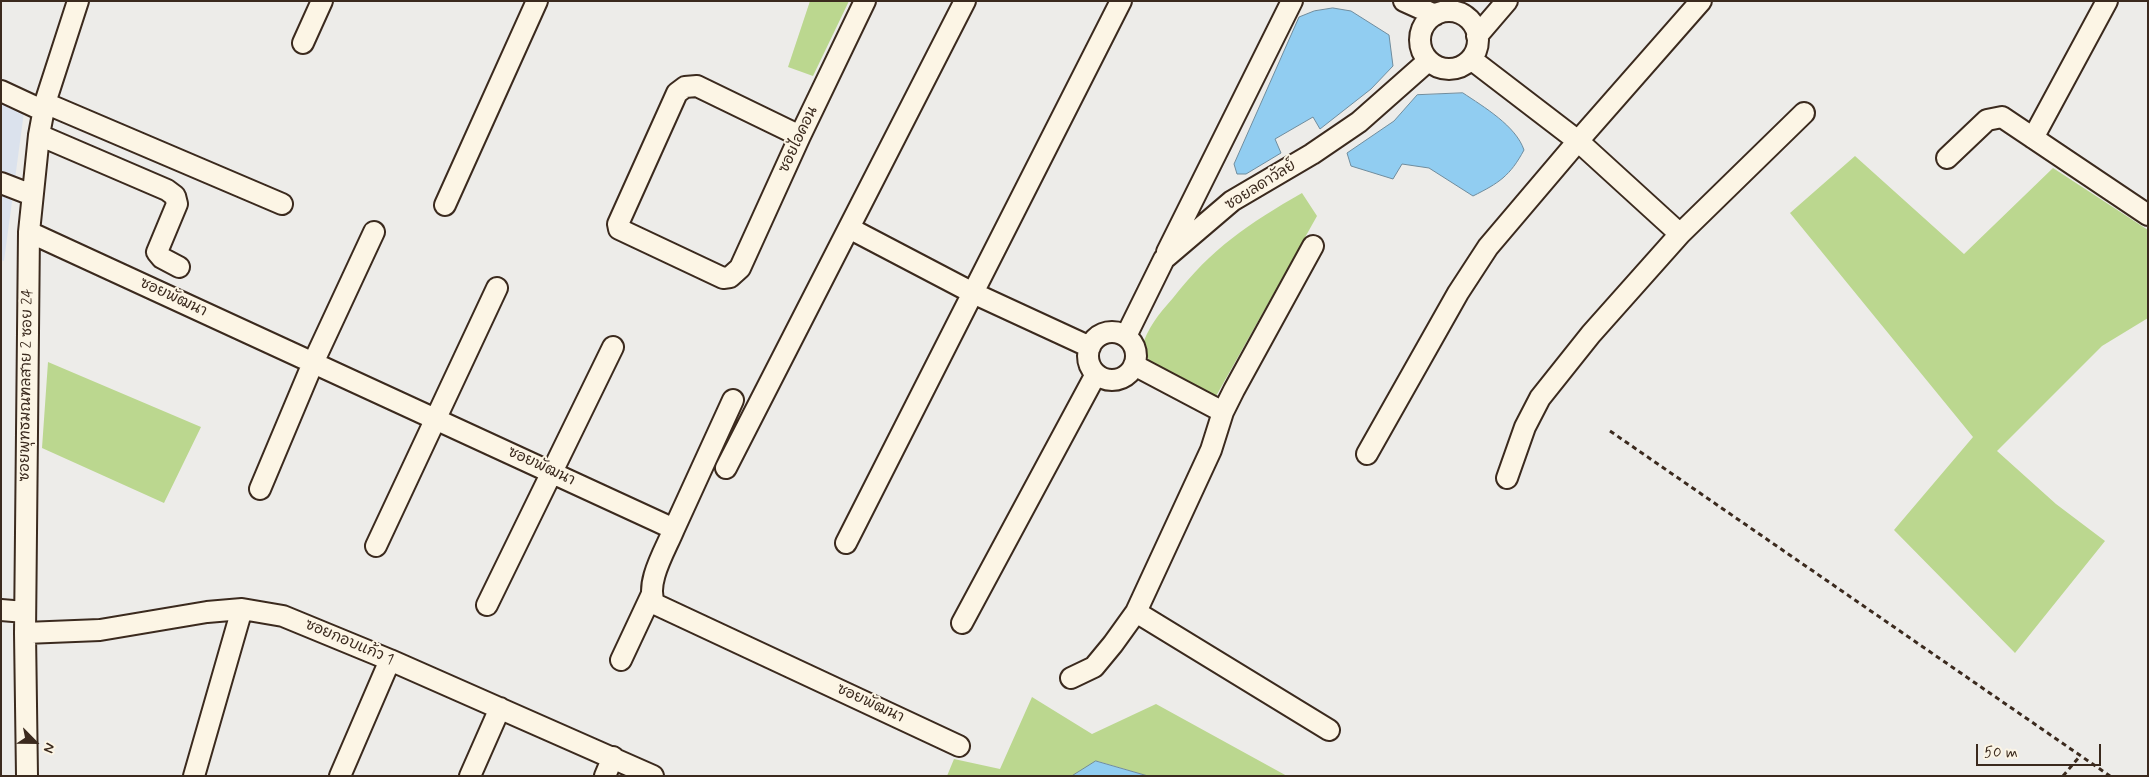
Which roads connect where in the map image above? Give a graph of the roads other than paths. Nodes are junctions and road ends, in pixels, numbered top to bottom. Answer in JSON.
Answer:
{"nodes":[{"id":1,"x":78,"y":1,"type":"edge"},
{"id":2,"x":322,"y":1,"type":"edge"},
{"id":3,"x":537,"y":1,"type":"edge"},
{"id":4,"x":865,"y":1,"type":"edge"},
{"id":5,"x":965,"y":1,"type":"edge"},
{"id":6,"x":1121,"y":1,"type":"edge"},
{"id":7,"x":1292,"y":1,"type":"edge"},
{"id":8,"x":1404,"y":1,"type":"edge"},
{"id":9,"x":1507,"y":1,"type":"edge"},
{"id":10,"x":1702,"y":1,"type":"edge"},
{"id":11,"x":2107,"y":1,"type":"edge"},
{"id":12,"x":1460,"y":6,"type":"edge"},
{"id":13,"x":1435,"y":15,"type":"junction"},
{"id":14,"x":1478,"y":36,"type":"junction"},
{"id":15,"x":303,"y":44,"type":"dead end"},
{"id":16,"x":1470,"y":59,"type":"junction"},
{"id":17,"x":1428,"y":61,"type":"junction"},
{"id":18,"x":1,"y":91,"type":"edge"},
{"id":19,"x":45,"y":107,"type":"junction"},
{"id":20,"x":1804,"y":113,"type":"dead end"},
{"id":21,"x":39,"y":135,"type":"junction"},
{"id":22,"x":800,"y":136,"type":"junction"},
{"id":23,"x":2034,"y":138,"type":"junction"},
{"id":24,"x":1578,"y":141,"type":"junction"},
{"id":25,"x":1947,"y":158,"type":"dead end"},
{"id":26,"x":1,"y":183,"type":"edge"},
{"id":27,"x":32,"y":195,"type":"junction"},
{"id":28,"x":282,"y":204,"type":"dead end"},
{"id":29,"x":445,"y":205,"type":"dead end"},
{"id":30,"x":2148,"y":215,"type":"edge"},
{"id":31,"x":849,"y":228,"type":"junction"},
{"id":32,"x":29,"y":232,"type":"junction"},
{"id":33,"x":374,"y":232,"type":"dead end"},
{"id":34,"x":1680,"y":234,"type":"junction"},
{"id":35,"x":1313,"y":246,"type":"dead end"},
{"id":36,"x":1164,"y":259,"type":"junction"},
{"id":37,"x":179,"y":267,"type":"dead end"},
{"id":38,"x":497,"y":288,"type":"dead end"},
{"id":39,"x":973,"y":293,"type":"junction"},
{"id":40,"x":1126,"y":336,"type":"junction"},
{"id":41,"x":613,"y":347,"type":"dead end"},
{"id":42,"x":1090,"y":347,"type":"junction"},
{"id":43,"x":313,"y":363,"type":"junction"},
{"id":44,"x":1134,"y":365,"type":"junction"},
{"id":45,"x":1096,"y":374,"type":"junction"},
{"id":46,"x":733,"y":400,"type":"dead end"},
{"id":47,"x":1223,"y":412,"type":"junction"},
{"id":48,"x":436,"y":419,"type":"junction"},
{"id":49,"x":1367,"y":454,"type":"dead end"},
{"id":50,"x":726,"y":468,"type":"dead end"},
{"id":51,"x":553,"y":473,"type":"junction"},
{"id":52,"x":1507,"y":478,"type":"dead end"},
{"id":53,"x":260,"y":489,"type":"dead end"},
{"id":54,"x":674,"y":529,"type":"junction"},
{"id":55,"x":846,"y":543,"type":"dead end"},
{"id":56,"x":376,"y":546,"type":"dead end"},
{"id":57,"x":651,"y":596,"type":"junction"},
{"id":58,"x":487,"y":605,"type":"dead end"},
{"id":59,"x":242,"y":609,"type":"junction"},
{"id":60,"x":1,"y":610,"type":"edge"},
{"id":61,"x":25,"y":612,"type":"junction"},
{"id":62,"x":1136,"y":612,"type":"junction"},
{"id":63,"x":962,"y":623,"type":"dead end"},
{"id":64,"x":25,"y":633,"type":"junction"},
{"id":65,"x":390,"y":660,"type":"junction"},
{"id":66,"x":621,"y":660,"type":"dead end"},
{"id":67,"x":1071,"y":678,"type":"dead end"},
{"id":68,"x":500,"y":708,"type":"junction"},
{"id":69,"x":1329,"y":730,"type":"dead end"},
{"id":70,"x":959,"y":746,"type":"dead end"},
{"id":71,"x":613,"y":758,"type":"junction"},
{"id":72,"x":27,"y":776,"type":"edge"},
{"id":73,"x":194,"y":776,"type":"edge"},
{"id":74,"x":340,"y":776,"type":"edge"},
{"id":75,"x":470,"y":776,"type":"edge"},
{"id":76,"x":605,"y":776,"type":"edge"},
{"id":77,"x":653,"y":776,"type":"edge"}],
"edges":[{"from":1,"to":19,"type":"street","name":"ซอยพุทธมณฑลสาย 2 ซอย 24"},
{"from":2,"to":15,"type":"street"},
{"from":3,"to":29,"type":"street"},
{"from":4,"to":22,"type":"street","name":"ซอยไอคอน"},
{"from":5,"to":31,"type":"street"},
{"from":6,"to":39,"type":"street"},
{"from":7,"to":36,"type":"street"},
{"from":8,"to":13,"type":"street"},
{"from":9,"to":14,"type":"street"},
{"from":10,"to":24,"type":"street"},
{"from":11,"to":23,"type":"street"},
{"from":12,"to":13,"type":"street"},
{"from":12,"to":14,"type":"street"},
{"from":13,"to":17,"type":"street"},
{"from":14,"to":16,"type":"street"},
{"from":16,"to":17,"type":"street"},
{"from":16,"to":24,"type":"street"},
{"from":17,"to":36,"type":"street","name":"ซอยลดาวัลย์"},
{"from":18,"to":19,"type":"street"},
{"from":19,"to":21,"type":"street","name":"ซอยพุทธมณฑลสาย 2 ซอย 24"},
{"from":19,"to":28,"type":"street"},
{"from":20,"to":34,"type":"street"},
{"from":21,"to":27,"type":"street","name":"ซอยพุทธมณฑลสาย 2 ซอย 24"},
{"from":21,"to":37,"type":"street"},
{"from":22,"to":22,"type":"street","name":"ซอยไอคอน"},
{"from":23,"to":25,"type":"street"},
{"from":23,"to":30,"type":"street"},
{"from":24,"to":34,"type":"street"},
{"from":24,"to":49,"type":"street"},
{"from":26,"to":27,"type":"street"},
{"from":27,"to":32,"type":"street","name":"ซอยพุทธมณฑลสาย 2 ซอย 24"},
{"from":31,"to":39,"type":"street"},
{"from":31,"to":50,"type":"street"},
{"from":32,"to":43,"type":"street","name":"ซอยพัฒนา"},
{"from":32,"to":61,"type":"street","name":"ซอยพุทธมณฑลสาย 2 ซอย 24"},
{"from":33,"to":43,"type":"street"},
{"from":34,"to":52,"type":"street"},
{"from":35,"to":47,"type":"street"},
{"from":36,"to":40,"type":"street","name":"ซอยลดาวัลย์"},
{"from":38,"to":48,"type":"street"},
{"from":39,"to":42,"type":"street"},
{"from":39,"to":55,"type":"street"},
{"from":40,"to":42,"type":"street"},
{"from":40,"to":44,"type":"street"},
{"from":41,"to":51,"type":"street"},
{"from":42,"to":45,"type":"street"},
{"from":43,"to":48,"type":"street","name":"ซอยพัฒนา"},
{"from":43,"to":53,"type":"street"},
{"from":44,"to":45,"type":"street"},
{"from":44,"to":47,"type":"street"},
{"from":45,"to":63,"type":"street"},
{"from":46,"to":54,"type":"street"},
{"from":47,"to":62,"type":"street"},
{"from":48,"to":51,"type":"street","name":"ซอยพัฒนา"},
{"from":48,"to":56,"type":"street"},
{"from":51,"to":54,"type":"street","name":"ซอยพัฒนา"},
{"from":51,"to":58,"type":"street"},
{"from":54,"to":57,"type":"street"},
{"from":57,"to":66,"type":"street"},
{"from":57,"to":70,"type":"street","name":"ซอยพัฒนา"},
{"from":59,"to":64,"type":"street","name":"ซอยกอบแก้ว 1"},
{"from":59,"to":65,"type":"street","name":"ซอยกอบแก้ว 1"},
{"from":59,"to":73,"type":"street"},
{"from":60,"to":61,"type":"street"},
{"from":61,"to":64,"type":"street","name":"ซอยพุทธมณฑลสาย 2 ซอย 24"},
{"from":62,"to":67,"type":"street"},
{"from":62,"to":69,"type":"street"},
{"from":64,"to":72,"type":"street","name":"ซอยพุทธมณฑลสาย 2 ซอย 24"},
{"from":65,"to":68,"type":"street","name":"ซอยกอบแก้ว 1"},
{"from":65,"to":74,"type":"street"},
{"from":68,"to":71,"type":"street","name":"ซอยกอบแก้ว 1"},
{"from":68,"to":75,"type":"street"},
{"from":71,"to":76,"type":"street"},
{"from":71,"to":77,"type":"street","name":"ซอยกอบแก้ว 1"}]}
